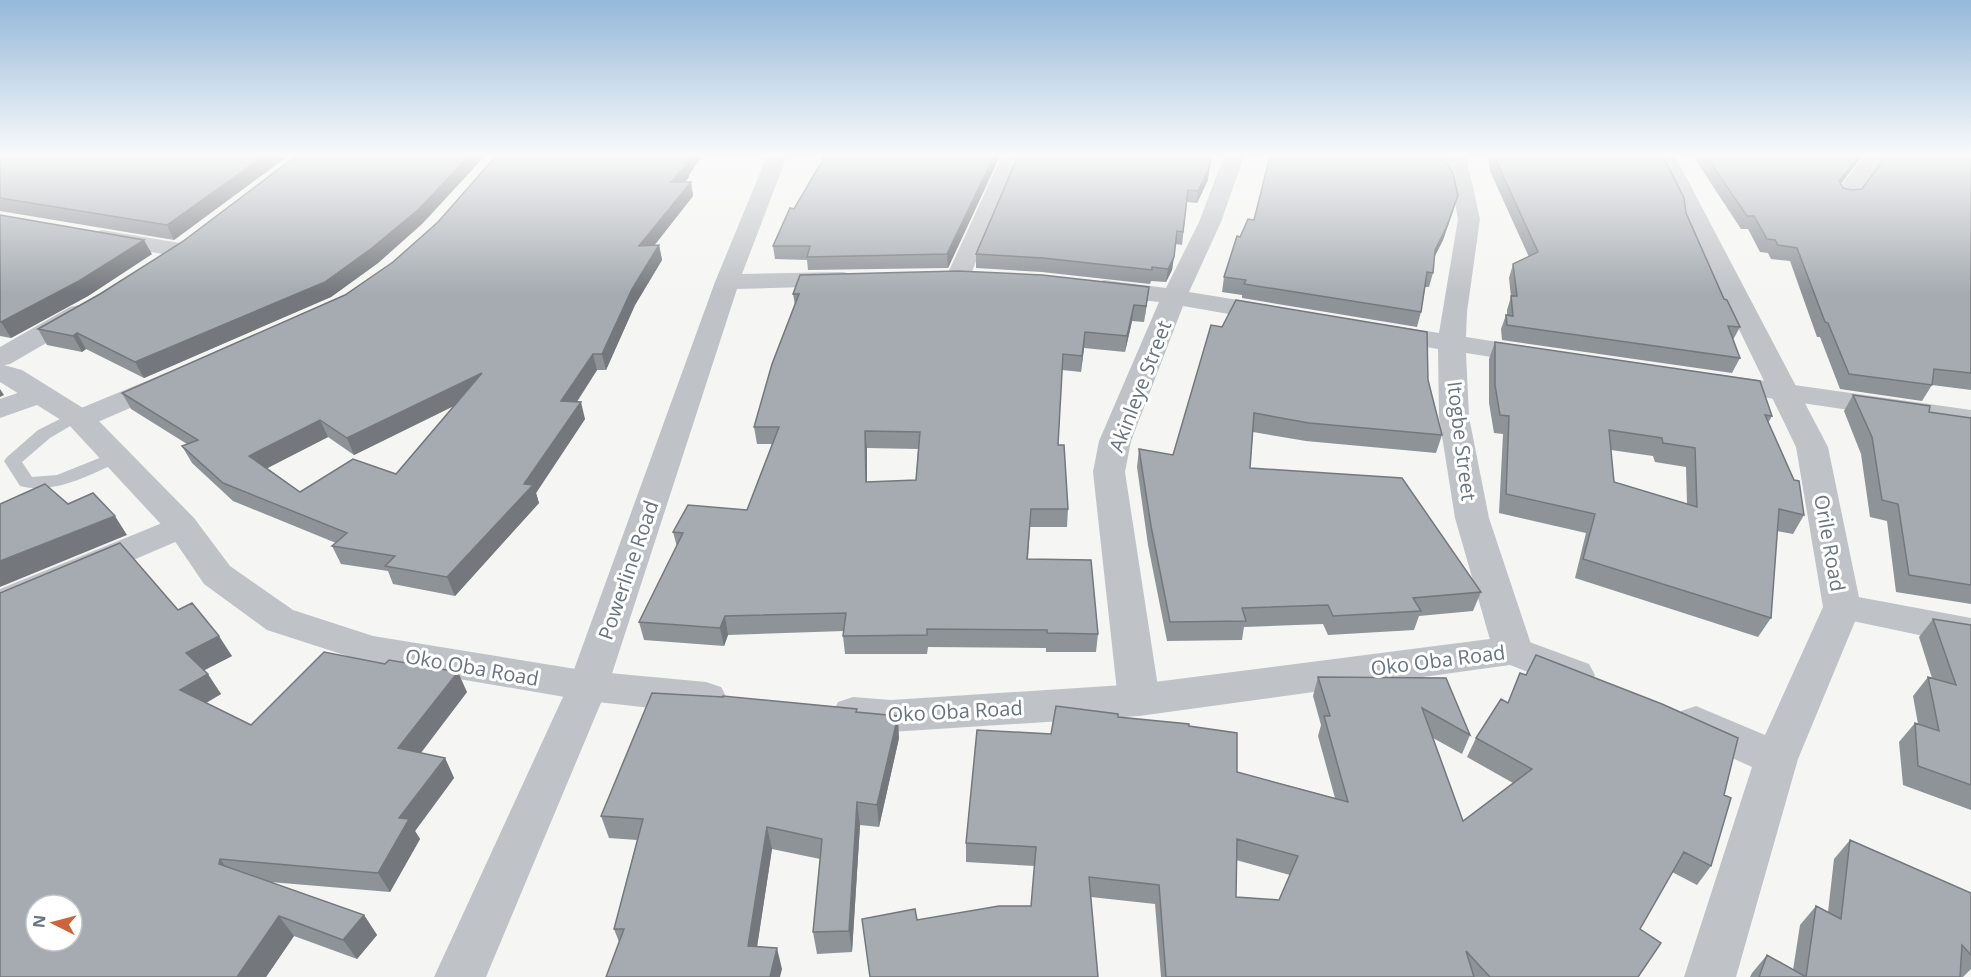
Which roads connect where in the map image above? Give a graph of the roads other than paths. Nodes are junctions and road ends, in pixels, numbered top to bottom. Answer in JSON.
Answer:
{"nodes":[{"id":1,"x":759,"y":202,"type":"edge"},
{"id":2,"x":990,"y":202,"type":"edge"},
{"id":3,"x":1217,"y":202,"type":"edge"},
{"id":4,"x":1465,"y":202,"type":"edge"},
{"id":5,"x":1682,"y":202,"type":"edge"},
{"id":6,"x":77,"y":233,"type":"edge"},
{"id":7,"x":153,"y":267,"type":"edge"},
{"id":8,"x":958,"y":277,"type":"edge"},
{"id":9,"x":865,"y":279,"type":"edge"},
{"id":10,"x":727,"y":282,"type":"junction"},
{"id":11,"x":1076,"y":285,"type":"edge"},
{"id":12,"x":1174,"y":297,"type":"junction"},
{"id":13,"x":98,"y":303,"type":"edge"},
{"id":14,"x":1302,"y":318,"type":"edge"},
{"id":15,"x":1359,"y":328,"type":"edge"},
{"id":16,"x":1452,"y":343,"type":"junction"},
{"id":17,"x":0,"y":358,"type":"edge"},
{"id":18,"x":1555,"y":359,"type":"edge"},
{"id":19,"x":189,"y":372,"type":"edge"},
{"id":20,"x":0,"y":373,"type":"edge"},
{"id":21,"x":1693,"y":379,"type":"edge"},
{"id":22,"x":1785,"y":393,"type":"junction"},
{"id":23,"x":41,"y":394,"type":"junction"},
{"id":24,"x":0,"y":408,"type":"edge"},
{"id":25,"x":78,"y":418,"type":"junction"},
{"id":26,"x":1971,"y":419,"type":"edge"},
{"id":27,"x":117,"y":456,"type":"junction"},
{"id":28,"x":182,"y":526,"type":"junction"},
{"id":29,"x":0,"y":603,"type":"edge"},
{"id":30,"x":1842,"y":607,"type":"junction"},
{"id":31,"x":1971,"y":632,"type":"edge"},
{"id":32,"x":1513,"y":650,"type":"junction"},
{"id":33,"x":588,"y":687,"type":"junction"},
{"id":34,"x":1611,"y":689,"type":"edge"},
{"id":35,"x":1139,"y":700,"type":"junction"},
{"id":36,"x":740,"y":701,"type":"edge"},
{"id":37,"x":1664,"y":709,"type":"edge"},
{"id":38,"x":821,"y":710,"type":"edge"},
{"id":39,"x":1776,"y":759,"type":"junction"},
{"id":40,"x":460,"y":977,"type":"edge"},
{"id":41,"x":1710,"y":977,"type":"edge"}],
"edges":[{"from":1,"to":10,"type":"street","name":"Powerline Road"},
{"from":2,"to":8,"type":"street"},
{"from":3,"to":12,"type":"street","name":"Akinleye Street"},
{"from":4,"to":16,"type":"street","name":"Itogbe Street"},
{"from":5,"to":22,"type":"street","name":"Orile Road"},
{"from":6,"to":7,"type":"street"},
{"from":9,"to":10,"type":"street"},
{"from":10,"to":33,"type":"street","name":"Powerline Road"},
{"from":11,"to":12,"type":"street"},
{"from":12,"to":14,"type":"street"},
{"from":12,"to":35,"type":"street","name":"Akinleye Street"},
{"from":13,"to":17,"type":"street"},
{"from":15,"to":16,"type":"street"},
{"from":16,"to":18,"type":"street"},
{"from":16,"to":32,"type":"street","name":"Itogbe Street"},
{"from":19,"to":25,"type":"street"},
{"from":20,"to":23,"type":"street","name":"Oko Oba Road"},
{"from":21,"to":22,"type":"street"},
{"from":22,"to":26,"type":"street"},
{"from":22,"to":30,"type":"street","name":"Orile Road"},
{"from":23,"to":24,"type":"street"},
{"from":23,"to":25,"type":"street","name":"Oko Oba Road"},
{"from":25,"to":27,"type":"street","name":"Oko Oba Road"},
{"from":25,"to":27,"type":"lane"},
{"from":27,"to":28,"type":"street","name":"Oko Oba Road"},
{"from":28,"to":29,"type":"street"},
{"from":28,"to":33,"type":"street","name":"Oko Oba Road"},
{"from":30,"to":31,"type":"street"},
{"from":30,"to":39,"type":"street","name":"Orile Road"},
{"from":32,"to":34,"type":"street","name":"Oko Oba Road"},
{"from":32,"to":35,"type":"street","name":"Oko Oba Road"},
{"from":33,"to":36,"type":"street","name":"Oko Oba Road"},
{"from":33,"to":40,"type":"street","name":"Powerline Road"},
{"from":35,"to":38,"type":"street","name":"Oko Oba Road"},
{"from":37,"to":39,"type":"street"},
{"from":39,"to":41,"type":"street","name":"Orile Road"}]}
